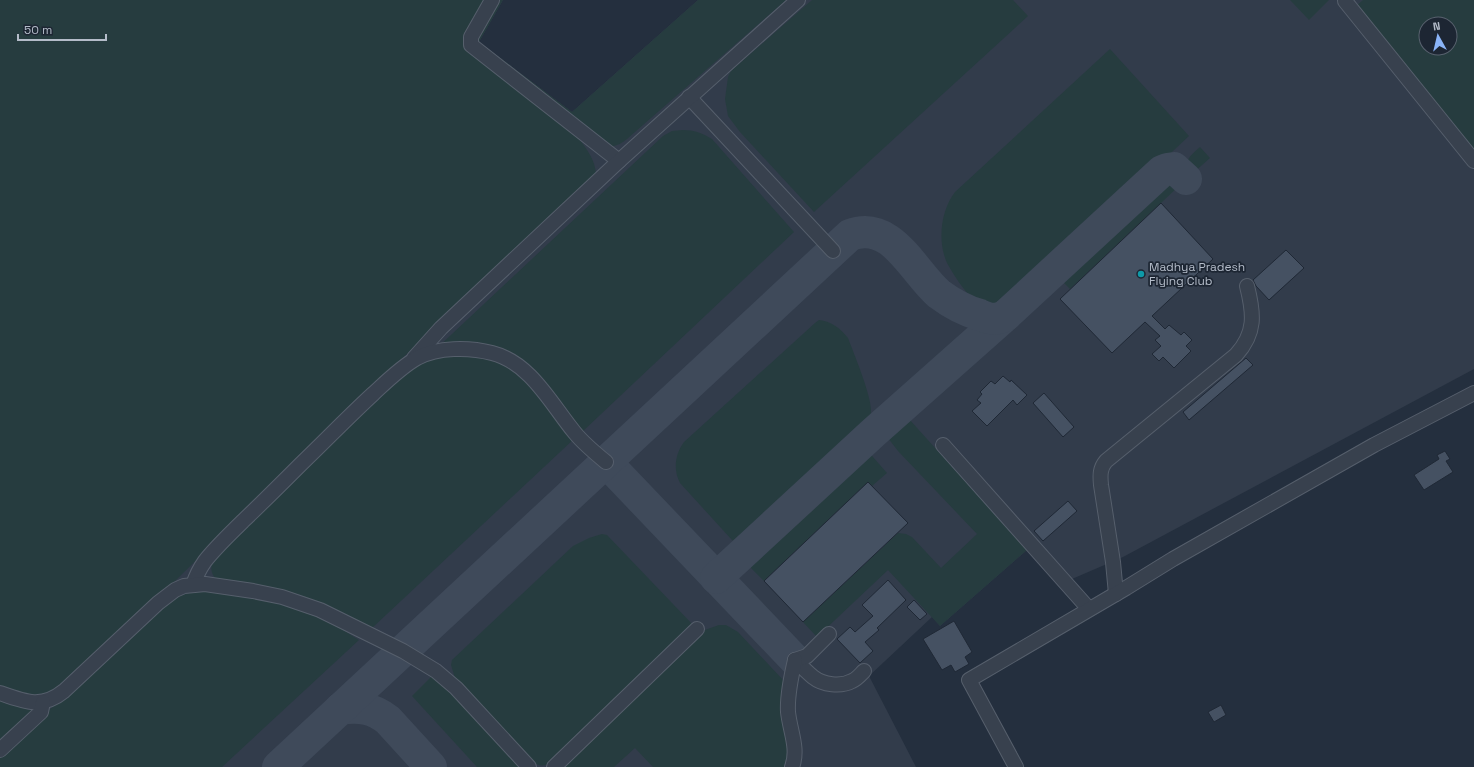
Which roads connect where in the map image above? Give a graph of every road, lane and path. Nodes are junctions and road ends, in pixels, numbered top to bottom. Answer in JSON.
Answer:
{"nodes":[{"id":1,"x":492,"y":0,"type":"edge"},
{"id":2,"x":798,"y":0,"type":"edge"},
{"id":3,"x":1345,"y":1,"type":"edge"},
{"id":4,"x":689,"y":97,"type":"junction"},
{"id":5,"x":1474,"y":160,"type":"edge"},
{"id":6,"x":619,"y":162,"type":"junction"},
{"id":7,"x":833,"y":251,"type":"dead end"},
{"id":8,"x":1246,"y":286,"type":"dead end"},
{"id":9,"x":410,"y":363,"type":"junction"},
{"id":10,"x":1474,"y":393,"type":"edge"},
{"id":11,"x":943,"y":445,"type":"dead end"},
{"id":12,"x":606,"y":462,"type":"dead end"},
{"id":13,"x":194,"y":585,"type":"junction"},
{"id":14,"x":1116,"y":594,"type":"junction"},
{"id":15,"x":1089,"y":609,"type":"junction"},
{"id":16,"x":697,"y":630,"type":"dead end"},
{"id":17,"x":829,"y":634,"type":"dead end"},
{"id":18,"x":795,"y":660,"type":"junction"},
{"id":19,"x":864,"y":671,"type":"dead end"},
{"id":20,"x":0,"y":693,"type":"edge"},
{"id":21,"x":43,"y":702,"type":"junction"},
{"id":22,"x":0,"y":750,"type":"edge"},
{"id":23,"x":529,"y":767,"type":"edge"},
{"id":24,"x":554,"y":767,"type":"edge"},
{"id":25,"x":792,"y":767,"type":"edge"},
{"id":26,"x":1016,"y":767,"type":"edge"}],
"edges":[{"from":1,"to":6,"type":"street"},
{"from":2,"to":4,"type":"street"},
{"from":3,"to":5,"type":"street"},
{"from":4,"to":6,"type":"street"},
{"from":4,"to":7,"type":"street"},
{"from":6,"to":9,"type":"street"},
{"from":8,"to":14,"type":"street"},
{"from":9,"to":12,"type":"street"},
{"from":9,"to":13,"type":"street"},
{"from":10,"to":14,"type":"street"},
{"from":11,"to":15,"type":"street"},
{"from":13,"to":21,"type":"street"},
{"from":13,"to":23,"type":"street"},
{"from":14,"to":15,"type":"street"},
{"from":15,"to":26,"type":"street"},
{"from":16,"to":24,"type":"street"},
{"from":17,"to":18,"type":"street"},
{"from":18,"to":19,"type":"street"},
{"from":18,"to":25,"type":"street"},
{"from":20,"to":21,"type":"street"},
{"from":21,"to":22,"type":"street"}]}
